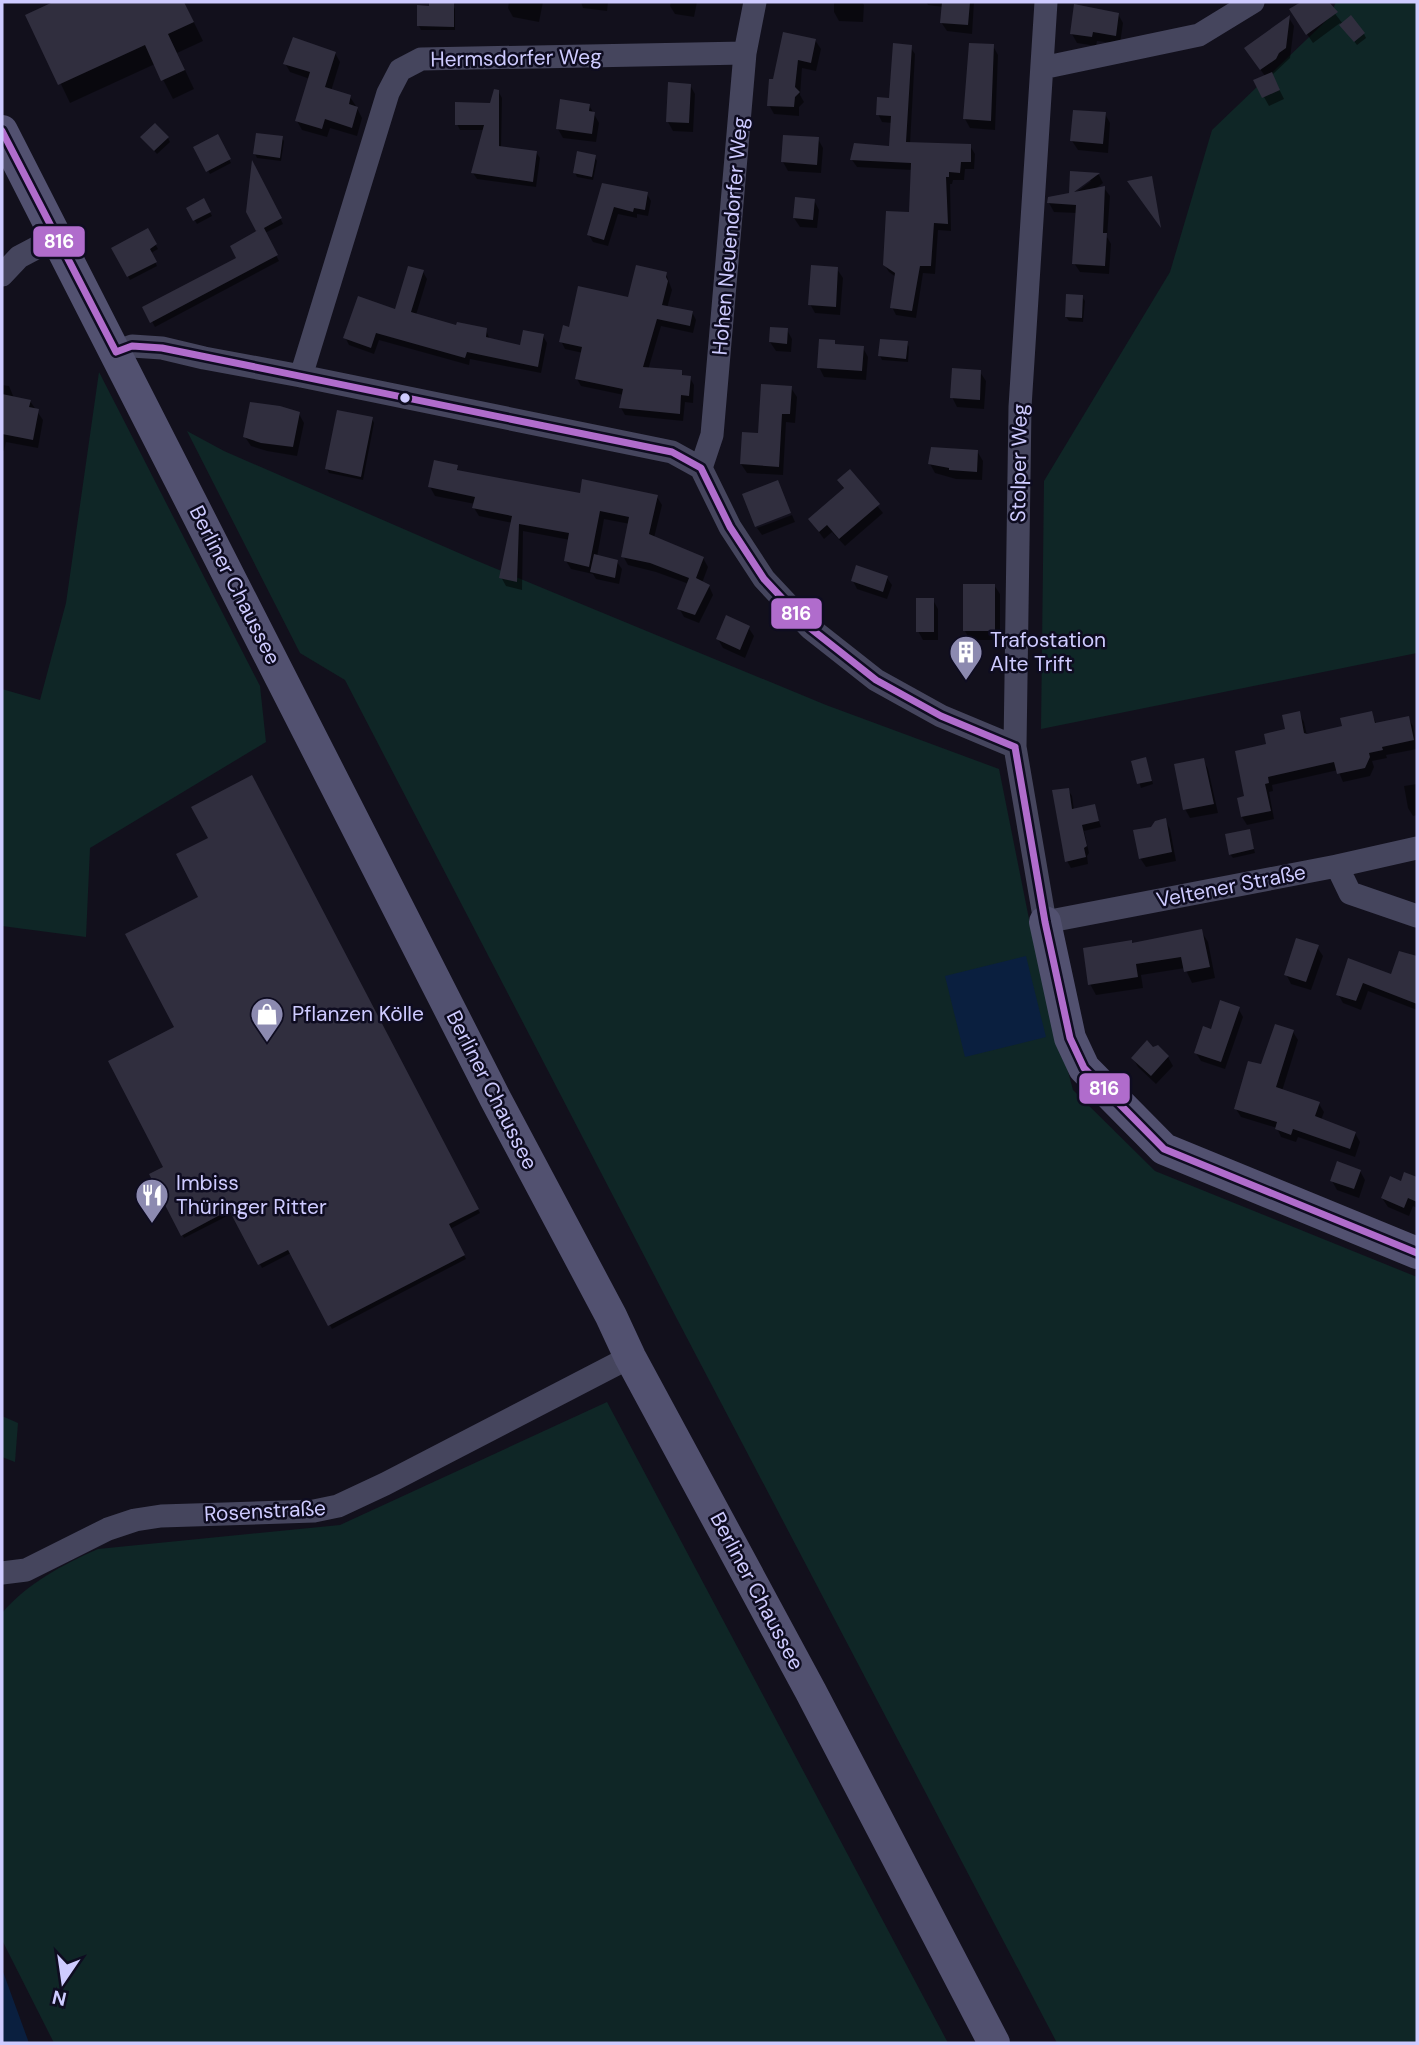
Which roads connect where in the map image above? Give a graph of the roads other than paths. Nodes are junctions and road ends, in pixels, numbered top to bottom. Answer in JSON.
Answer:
{"nodes":[{"id":1,"x":755,"y":2,"type":"edge"},
{"id":2,"x":1046,"y":2,"type":"edge"},
{"id":3,"x":1252,"y":2,"type":"edge"},
{"id":4,"x":746,"y":53,"type":"junction"},
{"id":5,"x":1042,"y":68,"type":"junction"},
{"id":6,"x":2,"y":131,"type":"edge"},
{"id":7,"x":57,"y":237,"type":"junction"},
{"id":8,"x":2,"y":275,"type":"edge"},
{"id":9,"x":116,"y":352,"type":"junction"},
{"id":10,"x":301,"y":376,"type":"junction"},
{"id":11,"x":701,"y":468,"type":"junction"},
{"id":12,"x":1015,"y":747,"type":"junction"},
{"id":13,"x":1417,"y":848,"type":"edge"},
{"id":14,"x":1337,"y":866,"type":"junction"},
{"id":15,"x":1417,"y":916,"type":"edge"},
{"id":16,"x":1045,"y":922,"type":"junction"},
{"id":17,"x":1417,"y":1253,"type":"edge"},
{"id":18,"x":630,"y":1357,"type":"junction"},
{"id":19,"x":2,"y":1573,"type":"edge"},
{"id":20,"x":994,"y":2043,"type":"edge"}],
"edges":[{"from":1,"to":4,"type":"street","name":"Hohen Neuendorfer Weg"},
{"from":2,"to":5,"type":"street","name":"Stolper Weg"},
{"from":3,"to":5,"type":"street"},
{"from":4,"to":10,"type":"street","name":"Hermsdorfer Weg"},
{"from":4,"to":11,"type":"street","name":"Hohen Neuendorfer Weg"},
{"from":5,"to":12,"type":"street","name":"Stolper Weg"},
{"from":6,"to":7,"type":"main road","name":"Berliner Chaussee"},
{"from":7,"to":8,"type":"street"},
{"from":7,"to":9,"type":"main road","name":"Berliner Chaussee"},
{"from":9,"to":10,"type":"street"},
{"from":9,"to":18,"type":"main road","name":"Berliner Chaussee"},
{"from":10,"to":11,"type":"street"},
{"from":11,"to":12,"type":"street"},
{"from":12,"to":16,"type":"street","name":"Stolper Weg"},
{"from":13,"to":14,"type":"street","name":"Veltener Straße"},
{"from":14,"to":15,"type":"street"},
{"from":14,"to":16,"type":"street","name":"Veltener Straße"},
{"from":16,"to":17,"type":"main road"},
{"from":18,"to":19,"type":"street","name":"Rosenstraße"},
{"from":18,"to":20,"type":"main road","name":"Berliner Chaussee"}]}
